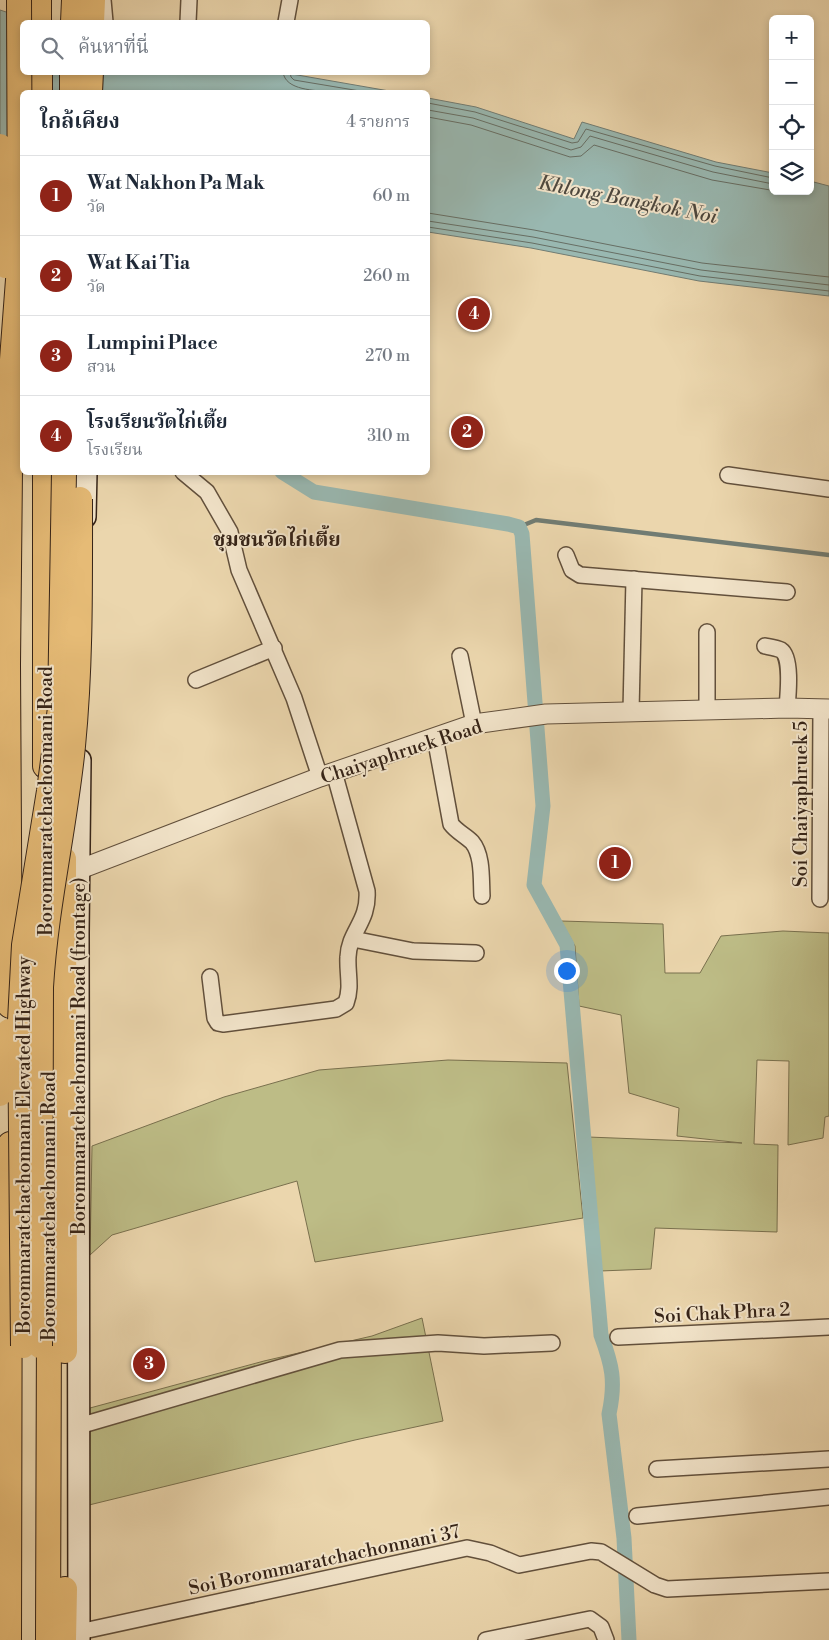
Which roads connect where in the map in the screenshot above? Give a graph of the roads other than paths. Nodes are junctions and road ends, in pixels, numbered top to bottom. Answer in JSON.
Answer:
{"nodes":[{"id":1,"x":19,"y":0,"type":"edge"},
{"id":2,"x":39,"y":0,"type":"edge"},
{"id":3,"x":62,"y":0,"type":"edge"},
{"id":4,"x":74,"y":0,"type":"edge"},
{"id":5,"x":93,"y":0,"type":"edge"},
{"id":6,"x":103,"y":0,"type":"edge"},
{"id":7,"x":189,"y":0,"type":"edge"},
{"id":8,"x":290,"y":0,"type":"edge"},
{"id":9,"x":39,"y":20,"type":"edge"},
{"id":10,"x":62,"y":20,"type":"edge"},
{"id":11,"x":74,"y":20,"type":"edge"},
{"id":12,"x":92,"y":20,"type":"edge"},
{"id":13,"x":105,"y":20,"type":"edge"},
{"id":14,"x":188,"y":20,"type":"edge"},
{"id":15,"x":286,"y":20,"type":"edge"},
{"id":16,"x":40,"y":75,"type":"edge"},
{"id":17,"x":61,"y":75,"type":"edge"},
{"id":18,"x":72,"y":75,"type":"edge"},
{"id":19,"x":91,"y":75,"type":"edge"},
{"id":20,"x":40,"y":90,"type":"edge"},
{"id":21,"x":61,"y":90,"type":"edge"},
{"id":22,"x":72,"y":90,"type":"edge"},
{"id":23,"x":90,"y":90,"type":"edge"},
{"id":24,"x":0,"y":146,"type":"edge"},
{"id":25,"x":20,"y":222,"type":"edge"},
{"id":26,"x":0,"y":236,"type":"edge"},
{"id":27,"x":11,"y":373,"type":"junction"},
{"id":28,"x":45,"y":475,"type":"edge"},
{"id":29,"x":64,"y":475,"type":"edge"},
{"id":30,"x":80,"y":475,"type":"edge"},
{"id":31,"x":86,"y":475,"type":"edge"},
{"id":32,"x":187,"y":475,"type":"edge"},
{"id":33,"x":728,"y":475,"type":"dead end"},
{"id":34,"x":829,"y":489,"type":"edge"},
{"id":35,"x":566,"y":555,"type":"dead end"},
{"id":36,"x":634,"y":579,"type":"junction"},
{"id":37,"x":787,"y":592,"type":"dead end"},
{"id":38,"x":708,"y":632,"type":"dead end"},
{"id":39,"x":765,"y":646,"type":"dead end"},
{"id":40,"x":274,"y":648,"type":"junction"},
{"id":41,"x":44,"y":650,"type":"junction"},
{"id":42,"x":460,"y":656,"type":"dead end"},
{"id":43,"x":8,"y":665,"type":"junction"},
{"id":44,"x":196,"y":680,"type":"dead end"},
{"id":45,"x":787,"y":708,"type":"junction"},
{"id":46,"x":825,"y":709,"type":"edge"},
{"id":47,"x":707,"y":710,"type":"junction"},
{"id":48,"x":631,"y":711,"type":"junction"},
{"id":49,"x":474,"y":724,"type":"junction"},
{"id":50,"x":81,"y":735,"type":"junction"},
{"id":51,"x":0,"y":737,"type":"edge"},
{"id":52,"x":435,"y":737,"type":"junction"},
{"id":53,"x":825,"y":764,"type":"edge"},
{"id":54,"x":327,"y":775,"type":"junction"},
{"id":55,"x":63,"y":822,"type":"junction"},
{"id":56,"x":824,"y":868,"type":"edge"},
{"id":57,"x":78,"y":870,"type":"junction"},
{"id":58,"x":482,"y":896,"type":"dead end"},
{"id":59,"x":820,"y":899,"type":"dead end"},
{"id":60,"x":353,"y":939,"type":"junction"},
{"id":61,"x":24,"y":946,"type":"junction"},
{"id":62,"x":476,"y":953,"type":"dead end"},
{"id":63,"x":210,"y":977,"type":"dead end"},
{"id":64,"x":0,"y":1094,"type":"edge"},
{"id":65,"x":829,"y":1327,"type":"edge"},
{"id":66,"x":618,"y":1337,"type":"dead end"},
{"id":67,"x":552,"y":1343,"type":"dead end"},
{"id":68,"x":31,"y":1346,"type":"junction"},
{"id":69,"x":79,"y":1426,"type":"junction"},
{"id":70,"x":829,"y":1459,"type":"edge"},
{"id":71,"x":657,"y":1469,"type":"dead end"},
{"id":72,"x":829,"y":1497,"type":"edge"},
{"id":73,"x":637,"y":1516,"type":"dead end"},
{"id":74,"x":829,"y":1581,"type":"edge"},
{"id":75,"x":74,"y":1637,"type":"edge"},
{"id":76,"x":9,"y":1640,"type":"edge"},
{"id":77,"x":23,"y":1640,"type":"edge"},
{"id":78,"x":41,"y":1640,"type":"edge"},
{"id":79,"x":48,"y":1640,"type":"edge"},
{"id":80,"x":486,"y":1640,"type":"edge"},
{"id":81,"x":606,"y":1640,"type":"edge"}],
"edges":[{"from":1,"to":27,"type":"main road","name":"Borommaratchachonnani Road","bridge":true},
{"from":2,"to":9,"type":"main road"},
{"from":3,"to":10,"type":"main road"},
{"from":4,"to":11,"type":"main road"},
{"from":5,"to":12,"type":"main road"},
{"from":6,"to":13,"type":"street"},
{"from":7,"to":14,"type":"street"},
{"from":8,"to":15,"type":"street"},
{"from":16,"to":20,"type":"main road"},
{"from":17,"to":21,"type":"main road"},
{"from":18,"to":22,"type":"main road"},
{"from":19,"to":23,"type":"main road"},
{"from":24,"to":27,"type":"main road","bridge":true},
{"from":25,"to":26,"type":"main road"},
{"from":27,"to":43,"type":"main road","name":"Borommaratchachonnani Road"},
{"from":28,"to":41,"type":"main road","name":"Borommaratchachonnani Road"},
{"from":29,"to":61,"type":"main road","name":"Borommaratchachonnani Elevated Highway","bridge":true},
{"from":30,"to":55,"type":"main road","name":"Borommaratchachonnani Elevated Highway","bridge":true},
{"from":31,"to":50,"type":"main road","name":"Borommaratchachonnani Road (frontage)"},
{"from":32,"to":40,"type":"street"},
{"from":33,"to":34,"type":"street"},
{"from":35,"to":36,"type":"street"},
{"from":36,"to":37,"type":"street"},
{"from":36,"to":48,"type":"street"},
{"from":38,"to":47,"type":"street"},
{"from":39,"to":45,"type":"street"},
{"from":40,"to":44,"type":"street"},
{"from":40,"to":54,"type":"street"},
{"from":41,"to":50,"type":"main road"},
{"from":41,"to":79,"type":"main road","name":"Borommaratchachonnani Road"},
{"from":42,"to":49,"type":"street"},
{"from":43,"to":51,"type":"main road"},
{"from":43,"to":76,"type":"main road","name":"Borommaratchachonnani Road"},
{"from":45,"to":46,"type":"street","name":"Chaiyaphruek Road"},
{"from":45,"to":47,"type":"street","name":"Chaiyaphruek Road"},
{"from":46,"to":53,"type":"street","name":"Soi Chaiyaphruek 5"},
{"from":47,"to":48,"type":"street","name":"Chaiyaphruek Road"},
{"from":48,"to":49,"type":"street","name":"Chaiyaphruek Road"},
{"from":49,"to":52,"type":"street","name":"Chaiyaphruek Road"},
{"from":50,"to":57,"type":"main road","name":"Borommaratchachonnani Road (frontage)"},
{"from":52,"to":54,"type":"street","name":"Chaiyaphruek Road"},
{"from":52,"to":58,"type":"street"},
{"from":53,"to":56,"type":"street","name":"Soi Chaiyaphruek 5"},
{"from":54,"to":57,"type":"street","name":"Chaiyaphruek Road"},
{"from":54,"to":60,"type":"street"},
{"from":55,"to":68,"type":"main road","name":"Borommaratchachonnani Elevated Highway","bridge":true},
{"from":55,"to":75,"type":"main road","bridge":true},
{"from":56,"to":59,"type":"street","name":"Soi Chaiyaphruek 5"},
{"from":57,"to":69,"type":"main road","name":"Borommaratchachonnani Road (frontage)"},
{"from":60,"to":62,"type":"street"},
{"from":60,"to":63,"type":"street"},
{"from":61,"to":64,"type":"main road","bridge":true},
{"from":61,"to":68,"type":"main road","name":"Borommaratchachonnani Elevated Highway","bridge":true},
{"from":65,"to":66,"type":"street","name":"Soi Chak Phra 2"},
{"from":67,"to":69,"type":"street"},
{"from":68,"to":77,"type":"main road","name":"Borommaratchachonnani Elevated Highway"},
{"from":68,"to":78,"type":"main road","name":"Borommaratchachonnani Elevated Highway"},
{"from":69,"to":75,"type":"main road","name":"Borommaratchachonnani Road (frontage)"},
{"from":70,"to":71,"type":"street"},
{"from":72,"to":73,"type":"street"},
{"from":74,"to":75,"type":"street","name":"Soi Borommaratchachonnani 37"},
{"from":80,"to":81,"type":"street"}]}
